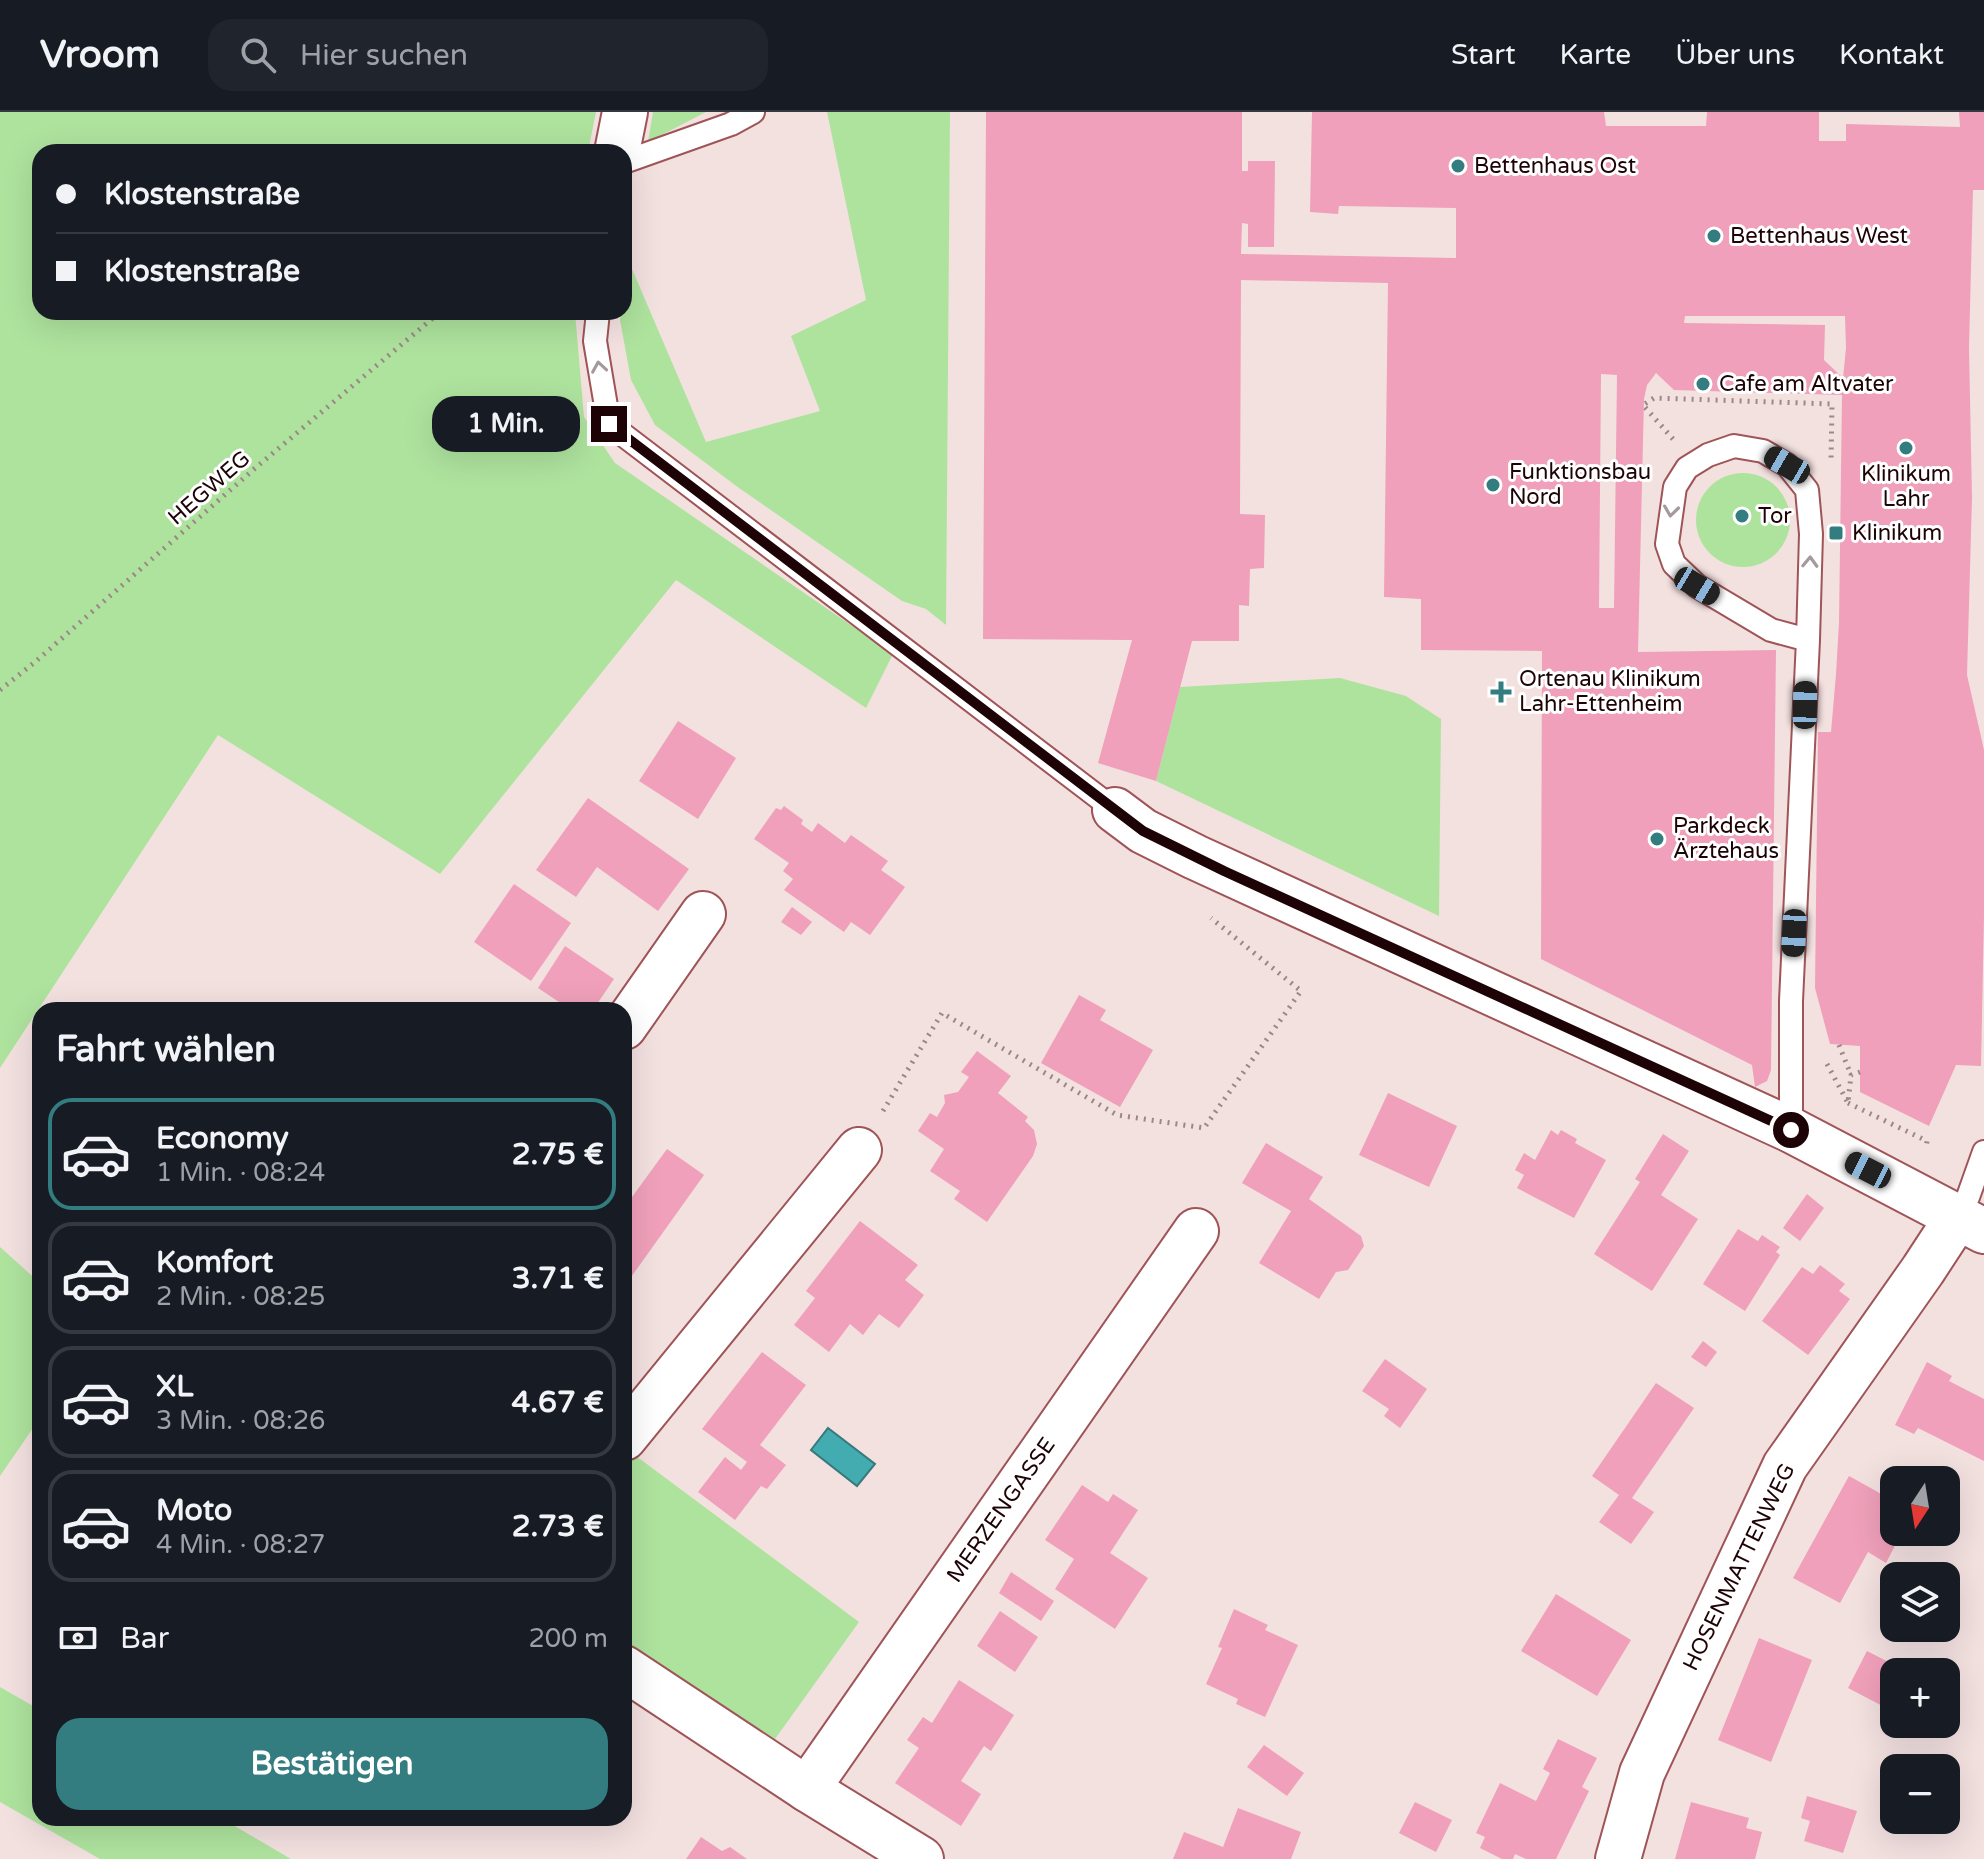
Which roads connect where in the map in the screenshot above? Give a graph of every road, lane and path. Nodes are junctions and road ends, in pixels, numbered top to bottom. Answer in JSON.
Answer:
{"nodes":[{"id":1,"x":625,"y":112,"type":"edge"},
{"id":2,"x":753,"y":112,"type":"edge"},
{"id":3,"x":619,"y":144,"type":"edge"},
{"id":4,"x":632,"y":159,"type":"edge"},
{"id":5,"x":431,"y":320,"type":"edge"},
{"id":6,"x":597,"y":320,"type":"edge"},
{"id":7,"x":1808,"y":640,"type":"junction"},
{"id":8,"x":0,"y":690,"type":"edge"},
{"id":9,"x":1115,"y":810,"type":"joint"},
{"id":10,"x":1202,"y":911,"type":"dead end"},
{"id":11,"x":703,"y":914,"type":"dead end"},
{"id":12,"x":632,"y":1016,"type":"edge"},
{"id":13,"x":1839,"y":1045,"type":"dead end"},
{"id":14,"x":1851,"y":1075,"type":"dead end"},
{"id":15,"x":1848,"y":1103,"type":"dead end"},
{"id":16,"x":1791,"y":1130,"type":"junction"},
{"id":17,"x":1927,"y":1141,"type":"dead end"},
{"id":18,"x":859,"y":1150,"type":"joint"},
{"id":19,"x":1984,"y":1152,"type":"edge"},
{"id":20,"x":1970,"y":1224,"type":"edge"},
{"id":21,"x":1196,"y":1231,"type":"dead end"},
{"id":22,"x":632,"y":1428,"type":"edge"},
{"id":23,"x":632,"y":1673,"type":"edge"},
{"id":24,"x":807,"y":1789,"type":"junction"},
{"id":25,"x":921,"y":1859,"type":"edge"},
{"id":26,"x":1618,"y":1859,"type":"edge"}],
"edges":[{"from":1,"to":3,"type":"street"},
{"from":2,"to":4,"type":"lane"},
{"from":5,"to":8,"type":"path","name":"HEGWEG"},
{"from":9,"to":6,"type":"lane","one_way":true},
{"from":7,"to":7,"type":"lane","one_way":true},
{"from":7,"to":16,"type":"lane"},
{"from":9,"to":16,"type":"street"},
{"from":10,"to":18,"type":"path"},
{"from":11,"to":12,"type":"street"},
{"from":13,"to":14,"type":"path"},
{"from":15,"to":17,"type":"path"},
{"from":16,"to":20,"type":"street"},
{"from":18,"to":22,"type":"street"},
{"from":19,"to":20,"type":"lane"},
{"from":20,"to":26,"type":"street","name":"HOSENMATTENWEG"},
{"from":21,"to":24,"type":"street","name":"MERZENGASSE"},
{"from":23,"to":24,"type":"street"},
{"from":24,"to":25,"type":"street"}]}
